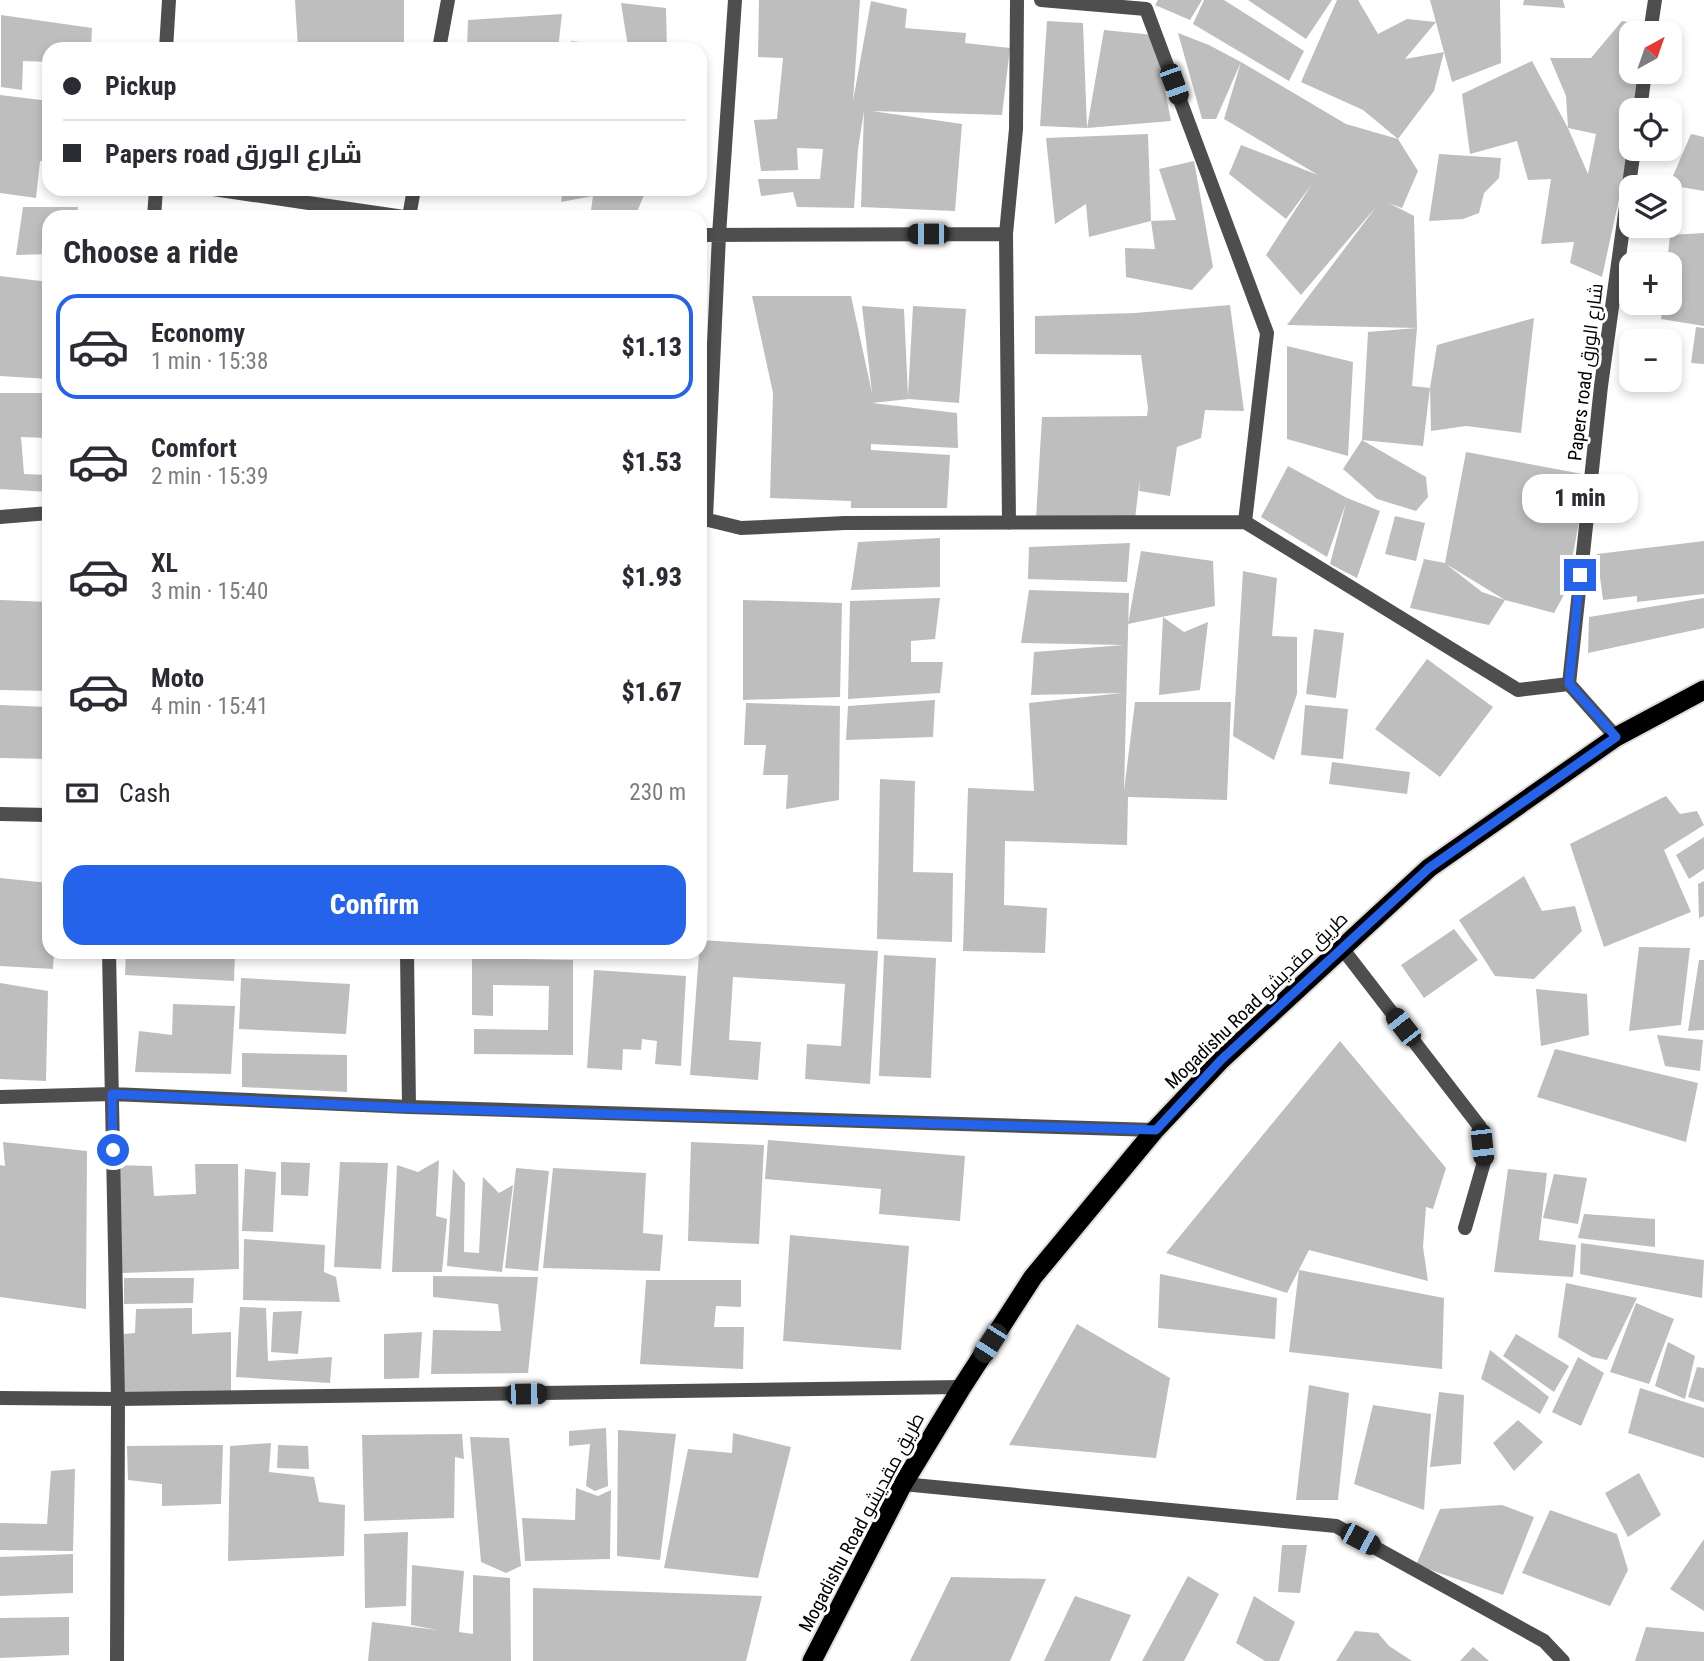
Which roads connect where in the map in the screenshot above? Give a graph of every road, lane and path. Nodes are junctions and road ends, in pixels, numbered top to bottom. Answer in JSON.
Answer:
{"nodes":[{"id":1,"x":169,"y":0,"type":"edge"},
{"id":2,"x":448,"y":0,"type":"edge"},
{"id":3,"x":735,"y":0,"type":"edge"},
{"id":4,"x":1017,"y":0,"type":"edge"},
{"id":5,"x":1041,"y":0,"type":"edge"},
{"id":6,"x":1655,"y":0,"type":"edge"},
{"id":7,"x":1652,"y":21,"type":"edge"},
{"id":8,"x":166,"y":42,"type":"edge"},
{"id":9,"x":440,"y":42,"type":"edge"},
{"id":10,"x":1632,"y":161,"type":"edge"},
{"id":11,"x":261,"y":196,"type":"edge"},
{"id":12,"x":358,"y":210,"type":"edge"},
{"id":13,"x":1006,"y":233,"type":"junction"},
{"id":14,"x":707,"y":235,"type":"edge"},
{"id":15,"x":719,"y":235,"type":"junction"},
{"id":16,"x":707,"y":447,"type":"edge"},
{"id":17,"x":42,"y":514,"type":"edge"},
{"id":18,"x":0,"y":517,"type":"edge"},
{"id":19,"x":707,"y":519,"type":"edge"},
{"id":20,"x":1245,"y":522,"type":"junction"},
{"id":21,"x":1009,"y":523,"type":"junction"},
{"id":22,"x":1569,"y":684,"type":"junction"},
{"id":23,"x":1704,"y":690,"type":"edge"},
{"id":24,"x":1616,"y":737,"type":"junction"},
{"id":25,"x":0,"y":814,"type":"edge"},
{"id":26,"x":42,"y":815,"type":"edge"},
{"id":27,"x":1342,"y":948,"type":"junction"},
{"id":28,"x":109,"y":959,"type":"edge"},
{"id":29,"x":407,"y":959,"type":"edge"},
{"id":30,"x":112,"y":1094,"type":"junction"},
{"id":31,"x":0,"y":1097,"type":"edge"},
{"id":32,"x":409,"y":1108,"type":"junction"},
{"id":33,"x":1156,"y":1130,"type":"junction"},
{"id":34,"x":1465,"y":1228,"type":"dead end"},
{"id":35,"x":962,"y":1387,"type":"junction"},
{"id":36,"x":0,"y":1398,"type":"edge"},
{"id":37,"x":118,"y":1399,"type":"junction"},
{"id":38,"x":904,"y":1484,"type":"junction"},
{"id":39,"x":117,"y":1661,"type":"edge"},
{"id":40,"x":812,"y":1661,"type":"edge"},
{"id":41,"x":1563,"y":1661,"type":"edge"}],
"edges":[{"from":1,"to":8,"type":"street"},
{"from":2,"to":9,"type":"street"},
{"from":3,"to":15,"type":"street"},
{"from":4,"to":13,"type":"street"},
{"from":5,"to":20,"type":"street"},
{"from":6,"to":7,"type":"street"},
{"from":10,"to":22,"type":"street","name":"Papers road شارع الورق"},
{"from":11,"to":12,"type":"street"},
{"from":13,"to":15,"type":"street"},
{"from":13,"to":21,"type":"street"},
{"from":14,"to":15,"type":"street"},
{"from":15,"to":16,"type":"street"},
{"from":17,"to":18,"type":"street"},
{"from":19,"to":21,"type":"street"},
{"from":20,"to":21,"type":"street"},
{"from":20,"to":22,"type":"street"},
{"from":22,"to":24,"type":"street"},
{"from":23,"to":24,"type":"highway","name":"Mogadishu Road طريق مقديشو"},
{"from":24,"to":27,"type":"highway","name":"Mogadishu Road طريق مقديشو"},
{"from":25,"to":26,"type":"street"},
{"from":27,"to":33,"type":"highway","name":"Mogadishu Road طريق مقديشو"},
{"from":27,"to":34,"type":"street"},
{"from":28,"to":30,"type":"street"},
{"from":29,"to":32,"type":"street"},
{"from":30,"to":31,"type":"street"},
{"from":30,"to":32,"type":"street"},
{"from":30,"to":37,"type":"street"},
{"from":32,"to":33,"type":"street"},
{"from":33,"to":35,"type":"highway","name":"Mogadishu Road طريق مقديشو"},
{"from":35,"to":37,"type":"street"},
{"from":35,"to":38,"type":"highway","name":"Mogadishu Road طريق مقديشو"},
{"from":36,"to":37,"type":"street"},
{"from":37,"to":39,"type":"street"},
{"from":38,"to":40,"type":"highway","name":"Mogadishu Road طريق مقديشو"},
{"from":38,"to":41,"type":"street"}]}
